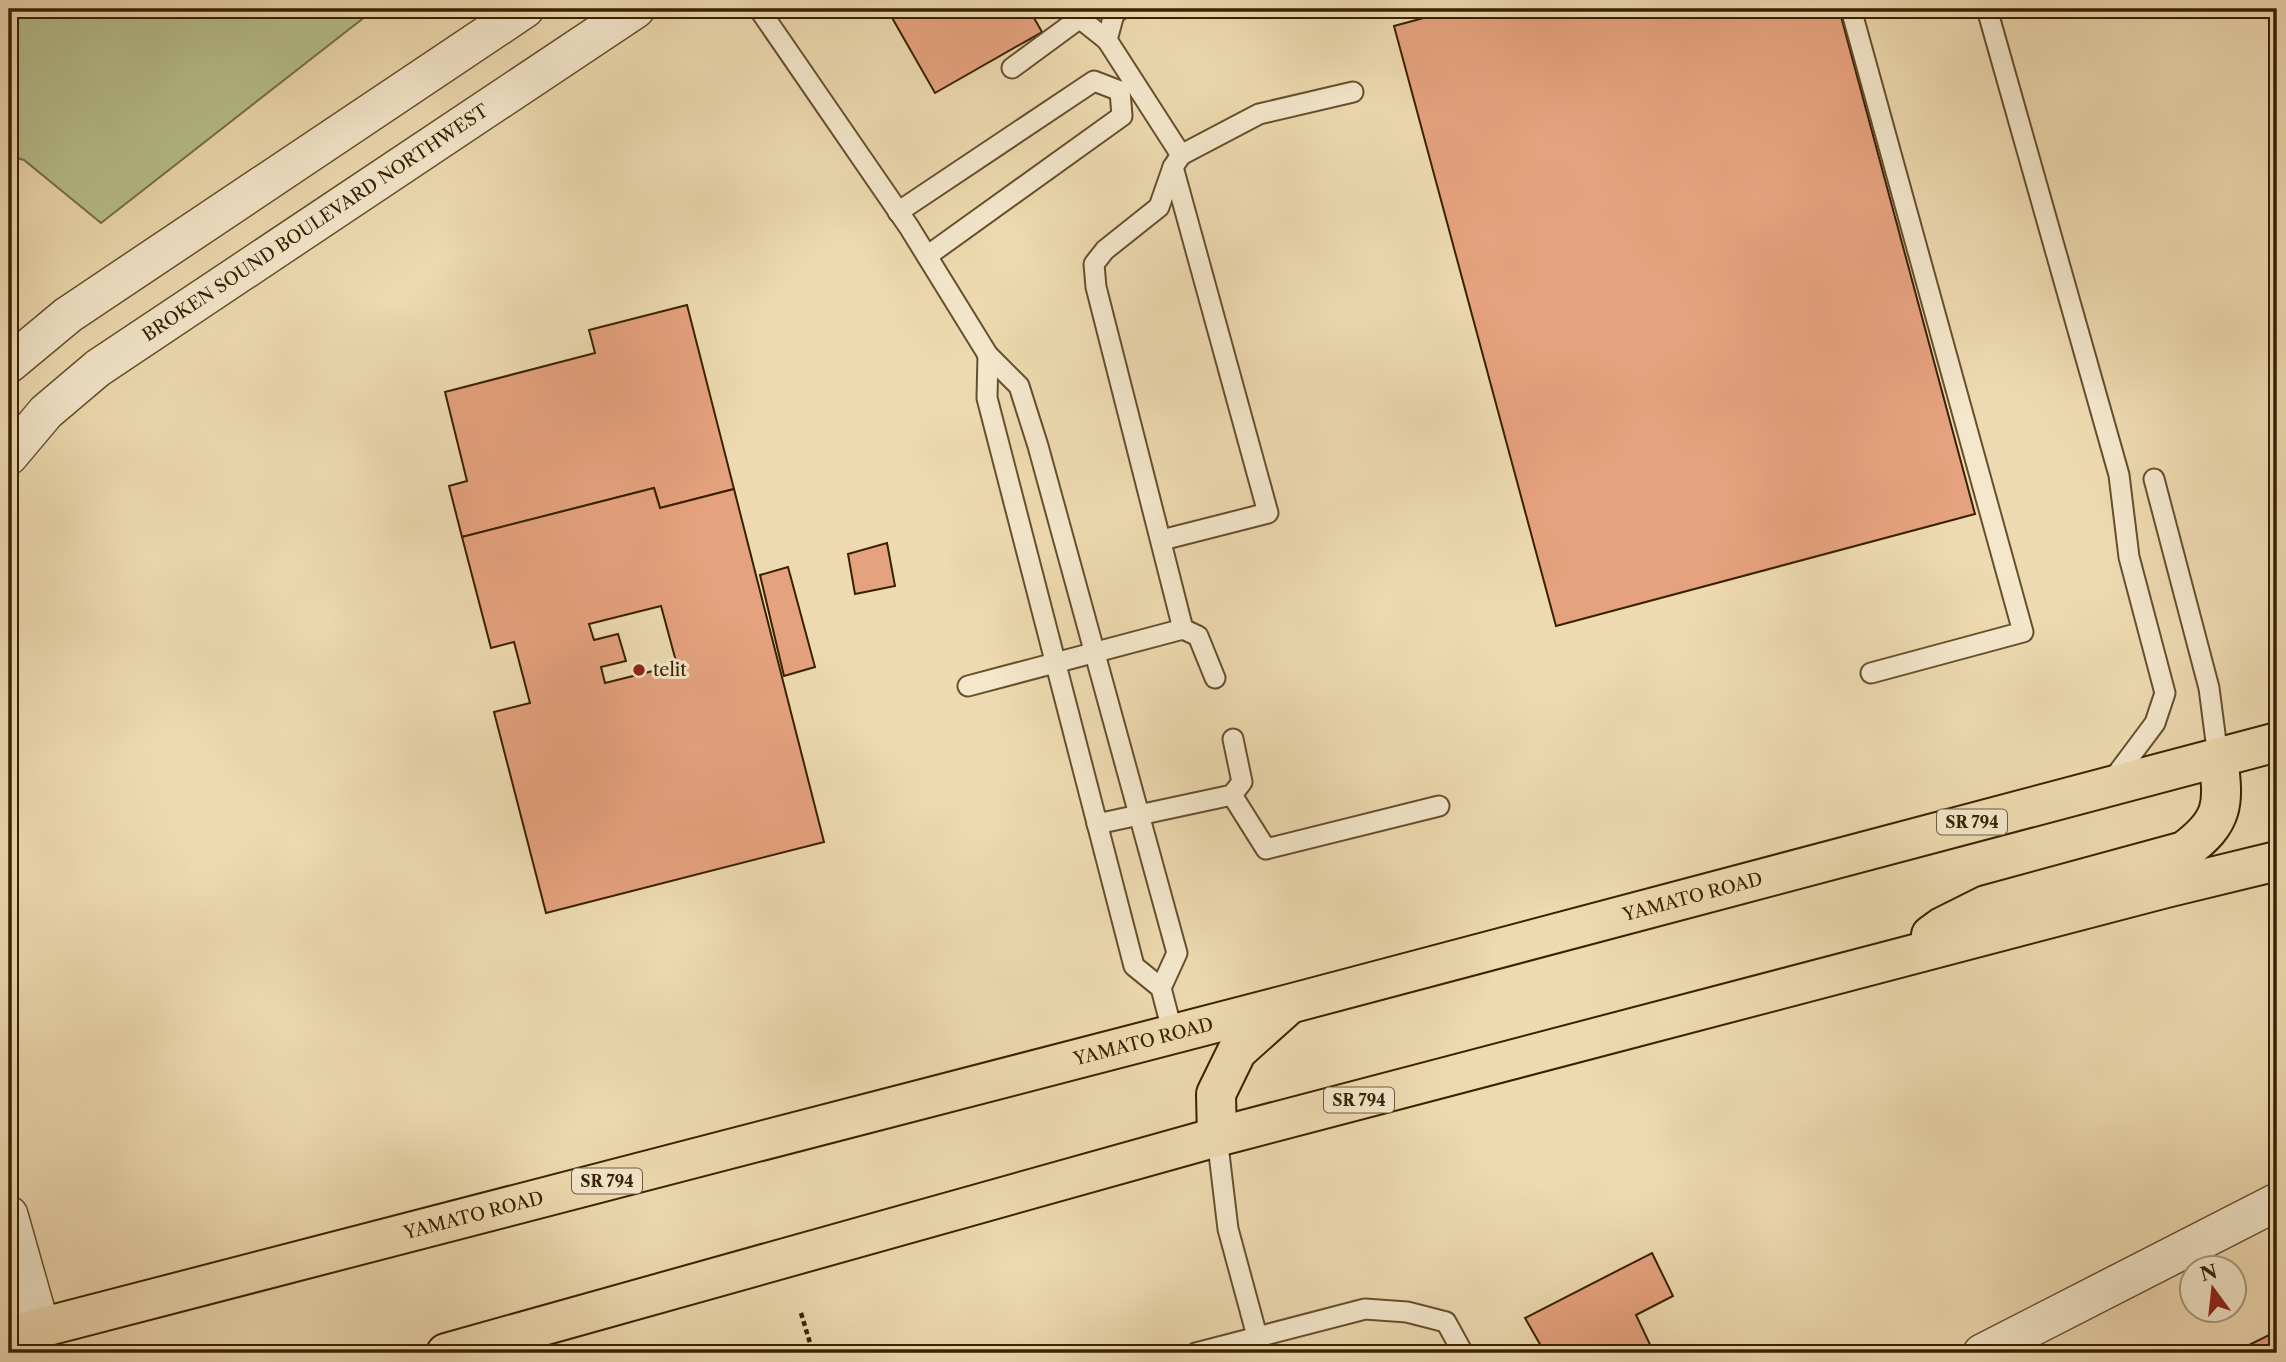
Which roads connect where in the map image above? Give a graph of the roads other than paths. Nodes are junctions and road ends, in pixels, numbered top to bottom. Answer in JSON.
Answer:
{"nodes":[{"id":1,"x":525,"y":9,"type":"edge"},
{"id":2,"x":636,"y":9,"type":"edge"},
{"id":3,"x":760,"y":9,"type":"edge"},
{"id":4,"x":1121,"y":9,"type":"edge"},
{"id":5,"x":1851,"y":9,"type":"edge"},
{"id":6,"x":1987,"y":9,"type":"edge"},
{"id":7,"x":1074,"y":14,"type":"edge"},
{"id":8,"x":1107,"y":40,"type":"junction"},
{"id":9,"x":1012,"y":68,"type":"dead end"},
{"id":10,"x":1126,"y":86,"type":"junction"},
{"id":11,"x":1353,"y":92,"type":"dead end"},
{"id":12,"x":1177,"y":161,"type":"junction"},
{"id":13,"x":898,"y":212,"type":"junction"},
{"id":14,"x":927,"y":256,"type":"junction"},
{"id":15,"x":988,"y":355,"type":"junction"},
{"id":16,"x":9,"y":364,"type":"edge"},
{"id":17,"x":9,"y":456,"type":"edge"},
{"id":18,"x":2154,"y":479,"type":"dead end"},
{"id":19,"x":1161,"y":540,"type":"junction"},
{"id":20,"x":1183,"y":629,"type":"junction"},
{"id":21,"x":1094,"y":653,"type":"junction"},
{"id":22,"x":1055,"y":665,"type":"junction"},
{"id":23,"x":1871,"y":673,"type":"dead end"},
{"id":24,"x":1215,"y":678,"type":"dead end"},
{"id":25,"x":968,"y":686,"type":"dead end"},
{"id":26,"x":1233,"y":739,"type":"dead end"},
{"id":27,"x":2277,"y":742,"type":"edge"},
{"id":28,"x":2218,"y":757,"type":"junction"},
{"id":29,"x":2109,"y":786,"type":"junction"},
{"id":30,"x":1232,"y":795,"type":"junction"},
{"id":31,"x":1439,"y":806,"type":"dead end"},
{"id":32,"x":1138,"y":814,"type":"junction"},
{"id":33,"x":1097,"y":824,"type":"junction"},
{"id":34,"x":2277,"y":861,"type":"edge"},
{"id":35,"x":1905,"y":957,"type":"junction"},
{"id":36,"x":1161,"y":988,"type":"junction"},
{"id":37,"x":1289,"y":1004,"type":"junction"},
{"id":38,"x":1173,"y":1034,"type":"junction"},
{"id":39,"x":1217,"y":1137,"type":"junction"},
{"id":40,"x":2274,"y":1211,"type":"edge"},
{"id":41,"x":9,"y":1216,"type":"edge"},
{"id":42,"x":25,"y":1332,"type":"edge"},
{"id":43,"x":1256,"y":1336,"type":"junction"},
{"id":44,"x":446,"y":1353,"type":"edge"},
{"id":45,"x":1196,"y":1353,"type":"edge"},
{"id":46,"x":1463,"y":1353,"type":"edge"},
{"id":47,"x":1982,"y":1353,"type":"edge"}],
"edges":[{"from":1,"to":16,"type":"street"},
{"from":2,"to":17,"type":"street","name":"BROKEN SOUND BOULEVARD NORTHWEST"},
{"from":3,"to":13,"type":"lane"},
{"from":4,"to":8,"type":"lane"},
{"from":5,"to":23,"type":"lane"},
{"from":6,"to":29,"type":"lane"},
{"from":7,"to":8,"type":"lane"},
{"from":7,"to":9,"type":"lane"},
{"from":8,"to":10,"type":"lane"},
{"from":10,"to":12,"type":"lane"},
{"from":10,"to":13,"type":"lane"},
{"from":10,"to":14,"type":"lane"},
{"from":11,"to":12,"type":"lane"},
{"from":12,"to":19,"type":"lane"},
{"from":12,"to":19,"type":"lane"},
{"from":13,"to":14,"type":"lane"},
{"from":14,"to":15,"type":"lane"},
{"from":15,"to":21,"type":"lane"},
{"from":15,"to":22,"type":"lane"},
{"from":18,"to":28,"type":"lane"},
{"from":19,"to":20,"type":"lane"},
{"from":20,"to":21,"type":"lane"},
{"from":20,"to":24,"type":"lane"},
{"from":21,"to":22,"type":"lane"},
{"from":21,"to":32,"type":"lane"},
{"from":22,"to":25,"type":"lane"},
{"from":22,"to":33,"type":"lane"},
{"from":26,"to":30,"type":"lane"},
{"from":27,"to":28,"type":"main road","name":"YAMATO ROAD","number":"SR 794"},
{"from":28,"to":29,"type":"main road","name":"YAMATO ROAD","number":"SR 794"},
{"from":28,"to":35,"type":"main road"},
{"from":29,"to":37,"type":"main road","name":"YAMATO ROAD","number":"SR 794"},
{"from":30,"to":31,"type":"lane"},
{"from":30,"to":32,"type":"lane"},
{"from":32,"to":33,"type":"lane"},
{"from":32,"to":36,"type":"lane"},
{"from":33,"to":36,"type":"lane"},
{"from":34,"to":35,"type":"main road","number":"SR 794"},
{"from":35,"to":39,"type":"main road","number":"SR 794"},
{"from":36,"to":38,"type":"lane"},
{"from":37,"to":38,"type":"main road","name":"YAMATO ROAD","number":"SR 794"},
{"from":37,"to":39,"type":"main road"},
{"from":38,"to":42,"type":"main road","name":"YAMATO ROAD","number":"SR 794"},
{"from":39,"to":43,"type":"lane"},
{"from":39,"to":44,"type":"main road","number":"SR 794"},
{"from":40,"to":47,"type":"street"},
{"from":41,"to":42,"type":"street"},
{"from":43,"to":45,"type":"lane"},
{"from":43,"to":46,"type":"lane"}]}
